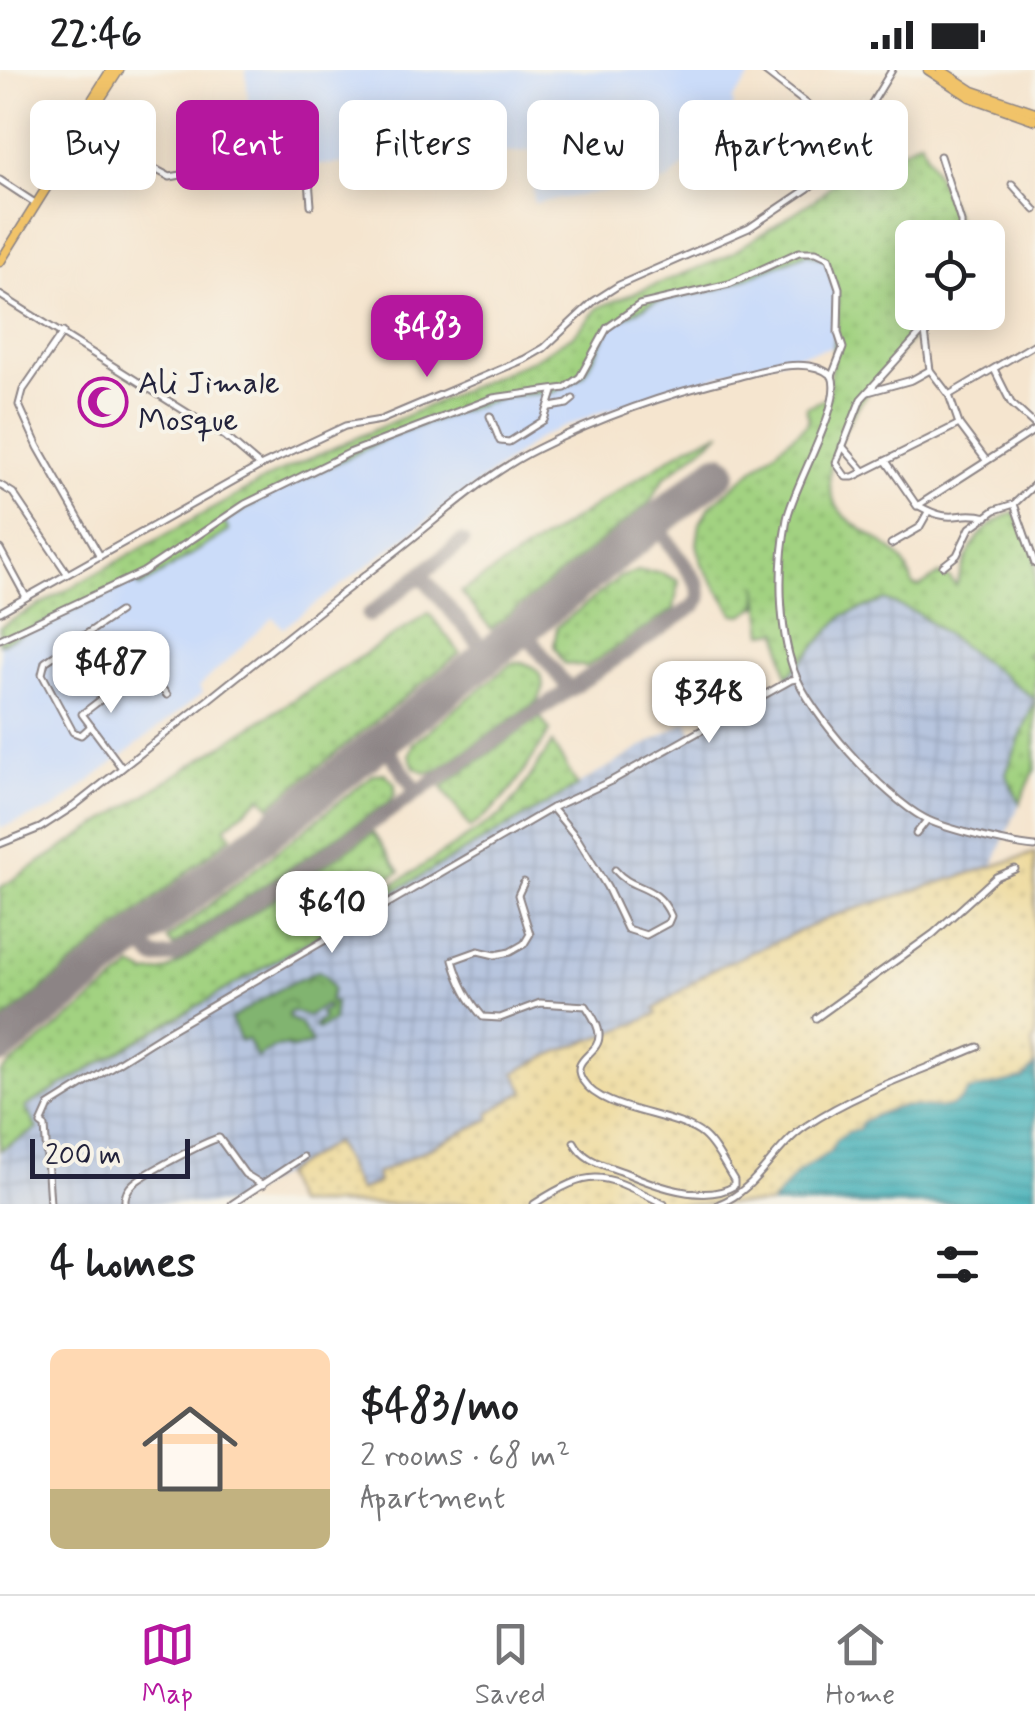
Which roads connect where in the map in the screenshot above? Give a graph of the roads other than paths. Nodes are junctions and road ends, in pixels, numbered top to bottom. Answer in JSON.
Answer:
{"nodes":[{"id":1,"x":111,"y":70,"type":"edge"},
{"id":2,"x":118,"y":70,"type":"edge"},
{"id":3,"x":763,"y":70,"type":"edge"},
{"id":4,"x":892,"y":70,"type":"edge"},
{"id":5,"x":928,"y":70,"type":"edge"},
{"id":6,"x":942,"y":70,"type":"edge"},
{"id":7,"x":94,"y":100,"type":"edge"},
{"id":8,"x":98,"y":100,"type":"edge"},
{"id":9,"x":802,"y":100,"type":"edge"},
{"id":10,"x":872,"y":100,"type":"edge"},
{"id":11,"x":1035,"y":112,"type":"edge"},
{"id":12,"x":1035,"y":120,"type":"edge"},
{"id":13,"x":940,"y":156,"type":"dead end"},
{"id":14,"x":156,"y":169,"type":"edge"},
{"id":15,"x":0,"y":180,"type":"edge"},
{"id":16,"x":1012,"y":184,"type":"dead end"},
{"id":17,"x":45,"y":190,"type":"edge"},
{"id":18,"x":803,"y":190,"type":"edge"},
{"id":19,"x":37,"y":204,"type":"junction"},
{"id":20,"x":312,"y":206,"type":"dead end"},
{"id":21,"x":1035,"y":210,"type":"edge"},
{"id":22,"x":959,"y":220,"type":"edge"},
{"id":23,"x":0,"y":262,"type":"edge"},
{"id":24,"x":0,"y":295,"type":"edge"},
{"id":25,"x":925,"y":330,"type":"edge"},
{"id":26,"x":926,"y":330,"type":"edge"},
{"id":27,"x":63,"y":332,"type":"junction"},
{"id":28,"x":1035,"y":344,"type":"edge"},
{"id":29,"x":994,"y":368,"type":"junction"},
{"id":30,"x":930,"y":370,"type":"junction"},
{"id":31,"x":832,"y":376,"type":"junction"},
{"id":32,"x":553,"y":392,"type":"junction"},
{"id":33,"x":868,"y":392,"type":"junction"},
{"id":34,"x":949,"y":395,"type":"junction"},
{"id":35,"x":572,"y":400,"type":"dead end"},
{"id":36,"x":550,"y":407,"type":"junction"},
{"id":37,"x":490,"y":416,"type":"dead end"},
{"id":38,"x":959,"y":424,"type":"junction"},
{"id":39,"x":1035,"y":428,"type":"edge"},
{"id":40,"x":842,"y":446,"type":"junction"},
{"id":41,"x":886,"y":460,"type":"junction"},
{"id":42,"x":986,"y":460,"type":"junction"},
{"id":43,"x":260,"y":466,"type":"junction"},
{"id":44,"x":864,"y":471,"type":"junction"},
{"id":45,"x":1035,"y":484,"type":"edge"},
{"id":46,"x":0,"y":485,"type":"edge"},
{"id":47,"x":1014,"y":504,"type":"junction"},
{"id":48,"x":917,"y":506,"type":"junction"},
{"id":49,"x":928,"y":512,"type":"junction"},
{"id":50,"x":987,"y":516,"type":"junction"},
{"id":51,"x":891,"y":544,"type":"dead end"},
{"id":52,"x":0,"y":549,"type":"edge"},
{"id":53,"x":100,"y":556,"type":"junction"},
{"id":54,"x":1035,"y":564,"type":"edge"},
{"id":55,"x":943,"y":566,"type":"dead end"},
{"id":56,"x":67,"y":573,"type":"junction"},
{"id":57,"x":26,"y":596,"type":"junction"},
{"id":58,"x":0,"y":612,"type":"edge"},
{"id":59,"x":119,"y":612,"type":"dead end"},
{"id":60,"x":0,"y":639,"type":"edge"},
{"id":61,"x":797,"y":680,"type":"junction"},
{"id":62,"x":167,"y":694,"type":"dead end"},
{"id":63,"x":91,"y":726,"type":"junction"},
{"id":64,"x":122,"y":768,"type":"junction"},
{"id":65,"x":552,"y":808,"type":"junction"},
{"id":66,"x":927,"y":820,"type":"junction"},
{"id":67,"x":916,"y":834,"type":"dead end"},
{"id":68,"x":0,"y":844,"type":"edge"},
{"id":69,"x":1035,"y":847,"type":"edge"},
{"id":70,"x":1015,"y":869,"type":"dead end"},
{"id":71,"x":615,"y":870,"type":"dead end"},
{"id":72,"x":524,"y":882,"type":"dead end"},
{"id":73,"x":816,"y":1018,"type":"dead end"},
{"id":74,"x":978,"y":1047,"type":"dead end"},
{"id":75,"x":574,"y":1142,"type":"dead end"},
{"id":76,"x":303,"y":1157,"type":"dead end"},
{"id":77,"x":263,"y":1184,"type":"junction"},
{"id":78,"x":50,"y":1204,"type":"edge"},
{"id":79,"x":124,"y":1204,"type":"edge"},
{"id":80,"x":232,"y":1204,"type":"edge"},
{"id":81,"x":534,"y":1204,"type":"edge"},
{"id":82,"x":664,"y":1204,"type":"edge"},
{"id":83,"x":719,"y":1204,"type":"edge"}],
"edges":[{"from":1,"to":7,"type":"main road"},
{"from":2,"to":8,"type":"main road"},
{"from":3,"to":9,"type":"street"},
{"from":4,"to":10,"type":"street"},
{"from":5,"to":12,"type":"main road"},
{"from":6,"to":11,"type":"main road"},
{"from":13,"to":22,"type":"street"},
{"from":14,"to":20,"type":"street"},
{"from":15,"to":19,"type":"street"},
{"from":16,"to":21,"type":"street"},
{"from":17,"to":19,"type":"main road"},
{"from":18,"to":43,"type":"street"},
{"from":19,"to":23,"type":"main road"},
{"from":24,"to":27,"type":"street"},
{"from":25,"to":33,"type":"street"},
{"from":26,"to":30,"type":"street"},
{"from":27,"to":43,"type":"street"},
{"from":27,"to":53,"type":"street"},
{"from":28,"to":29,"type":"street"},
{"from":29,"to":34,"type":"street"},
{"from":29,"to":39,"type":"street"},
{"from":30,"to":33,"type":"street"},
{"from":30,"to":34,"type":"street"},
{"from":31,"to":32,"type":"street"},
{"from":31,"to":61,"type":"street"},
{"from":31,"to":64,"type":"street"},
{"from":32,"to":36,"type":"street"},
{"from":32,"to":60,"type":"street"},
{"from":33,"to":40,"type":"street"},
{"from":34,"to":38,"type":"street"},
{"from":35,"to":36,"type":"street"},
{"from":36,"to":37,"type":"street"},
{"from":38,"to":41,"type":"street"},
{"from":38,"to":42,"type":"street"},
{"from":39,"to":42,"type":"street"},
{"from":40,"to":44,"type":"street"},
{"from":40,"to":44,"type":"street"},
{"from":41,"to":44,"type":"street"},
{"from":41,"to":48,"type":"street"},
{"from":42,"to":48,"type":"street"},
{"from":43,"to":53,"type":"street"},
{"from":45,"to":47,"type":"street"},
{"from":46,"to":56,"type":"street"},
{"from":47,"to":50,"type":"street"},
{"from":47,"to":54,"type":"street"},
{"from":48,"to":49,"type":"street"},
{"from":49,"to":50,"type":"street"},
{"from":49,"to":51,"type":"street"},
{"from":50,"to":55,"type":"street"},
{"from":52,"to":57,"type":"street"},
{"from":53,"to":56,"type":"street"},
{"from":56,"to":57,"type":"street"},
{"from":57,"to":58,"type":"street"},
{"from":59,"to":63,"type":"street"},
{"from":61,"to":65,"type":"street"},
{"from":61,"to":66,"type":"street"},
{"from":62,"to":63,"type":"street"},
{"from":63,"to":64,"type":"street"},
{"from":64,"to":68,"type":"street"},
{"from":65,"to":71,"type":"street"},
{"from":65,"to":78,"type":"street"},
{"from":66,"to":67,"type":"street"},
{"from":66,"to":69,"type":"street"},
{"from":70,"to":73,"type":"street"},
{"from":72,"to":75,"type":"street"},
{"from":74,"to":83,"type":"street"},
{"from":76,"to":77,"type":"street"},
{"from":77,"to":79,"type":"street"},
{"from":77,"to":80,"type":"street"},
{"from":81,"to":82,"type":"street"}]}
